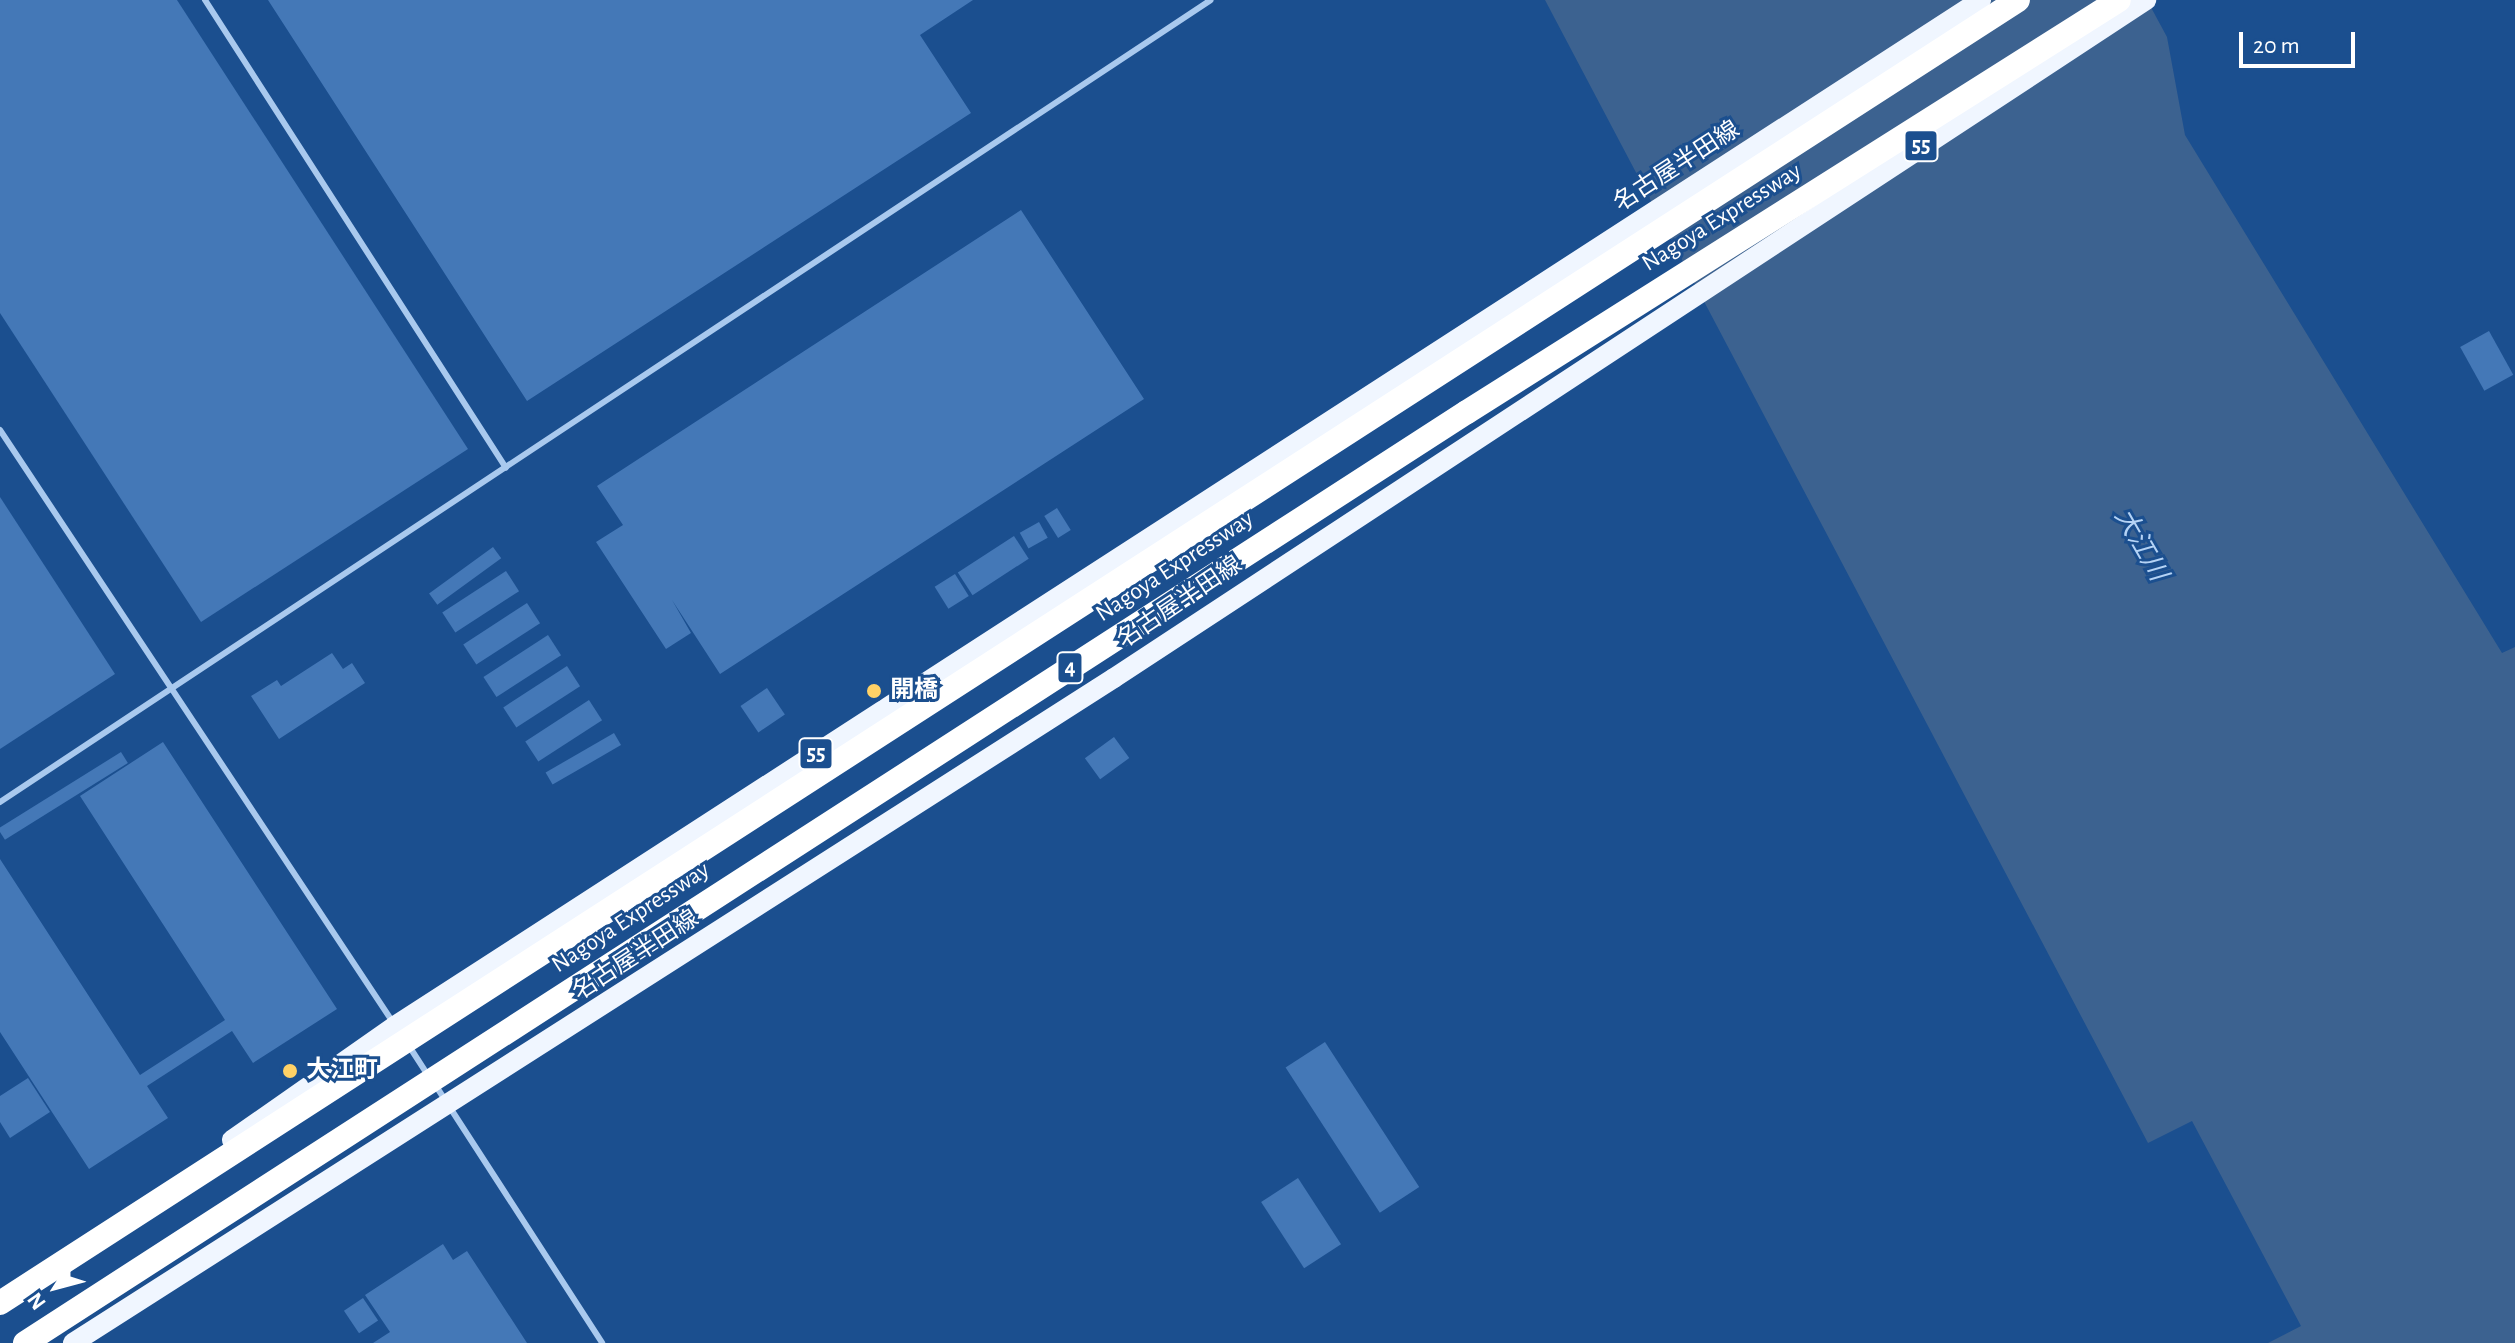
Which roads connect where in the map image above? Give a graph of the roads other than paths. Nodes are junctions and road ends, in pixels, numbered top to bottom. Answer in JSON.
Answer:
{"nodes":[{"id":1,"x":205,"y":0,"type":"edge"},
{"id":2,"x":1211,"y":0,"type":"edge"},
{"id":3,"x":1981,"y":0,"type":"edge"},
{"id":4,"x":2018,"y":0,"type":"edge"},
{"id":5,"x":2119,"y":0,"type":"edge"},
{"id":6,"x":2146,"y":0,"type":"edge"},
{"id":7,"x":0,"y":430,"type":"edge"},
{"id":8,"x":506,"y":468,"type":"junction"},
{"id":9,"x":169,"y":690,"type":"junction"},
{"id":10,"x":0,"y":802,"type":"edge"},
{"id":11,"x":395,"y":1026,"type":"junction"},
{"id":12,"x":450,"y":1107,"type":"junction"},
{"id":13,"x":0,"y":1303,"type":"edge"},
{"id":14,"x":25,"y":1343,"type":"edge"},
{"id":15,"x":73,"y":1343,"type":"edge"},
{"id":16,"x":602,"y":1343,"type":"edge"}],
"edges":[{"from":1,"to":8,"type":"lane"},
{"from":2,"to":8,"type":"lane"},
{"from":3,"to":11,"type":"main road","name":"名古屋半田線","number":"55"},
{"from":4,"to":13,"type":"highway","name":"Nagoya Expressway","number":"4","bridge":true},
{"from":5,"to":14,"type":"highway","name":"Nagoya Expressway","number":"4","bridge":true},
{"from":6,"to":12,"type":"main road","name":"名古屋半田線","number":"55"},
{"from":7,"to":9,"type":"lane"},
{"from":8,"to":9,"type":"lane"},
{"from":9,"to":10,"type":"lane"},
{"from":9,"to":11,"type":"lane"},
{"from":11,"to":12,"type":"lane"},
{"from":11,"to":13,"type":"main road","name":"名古屋半田線","number":"55"},
{"from":12,"to":15,"type":"main road","name":"名古屋半田線","number":"55"},
{"from":12,"to":16,"type":"lane"}]}
